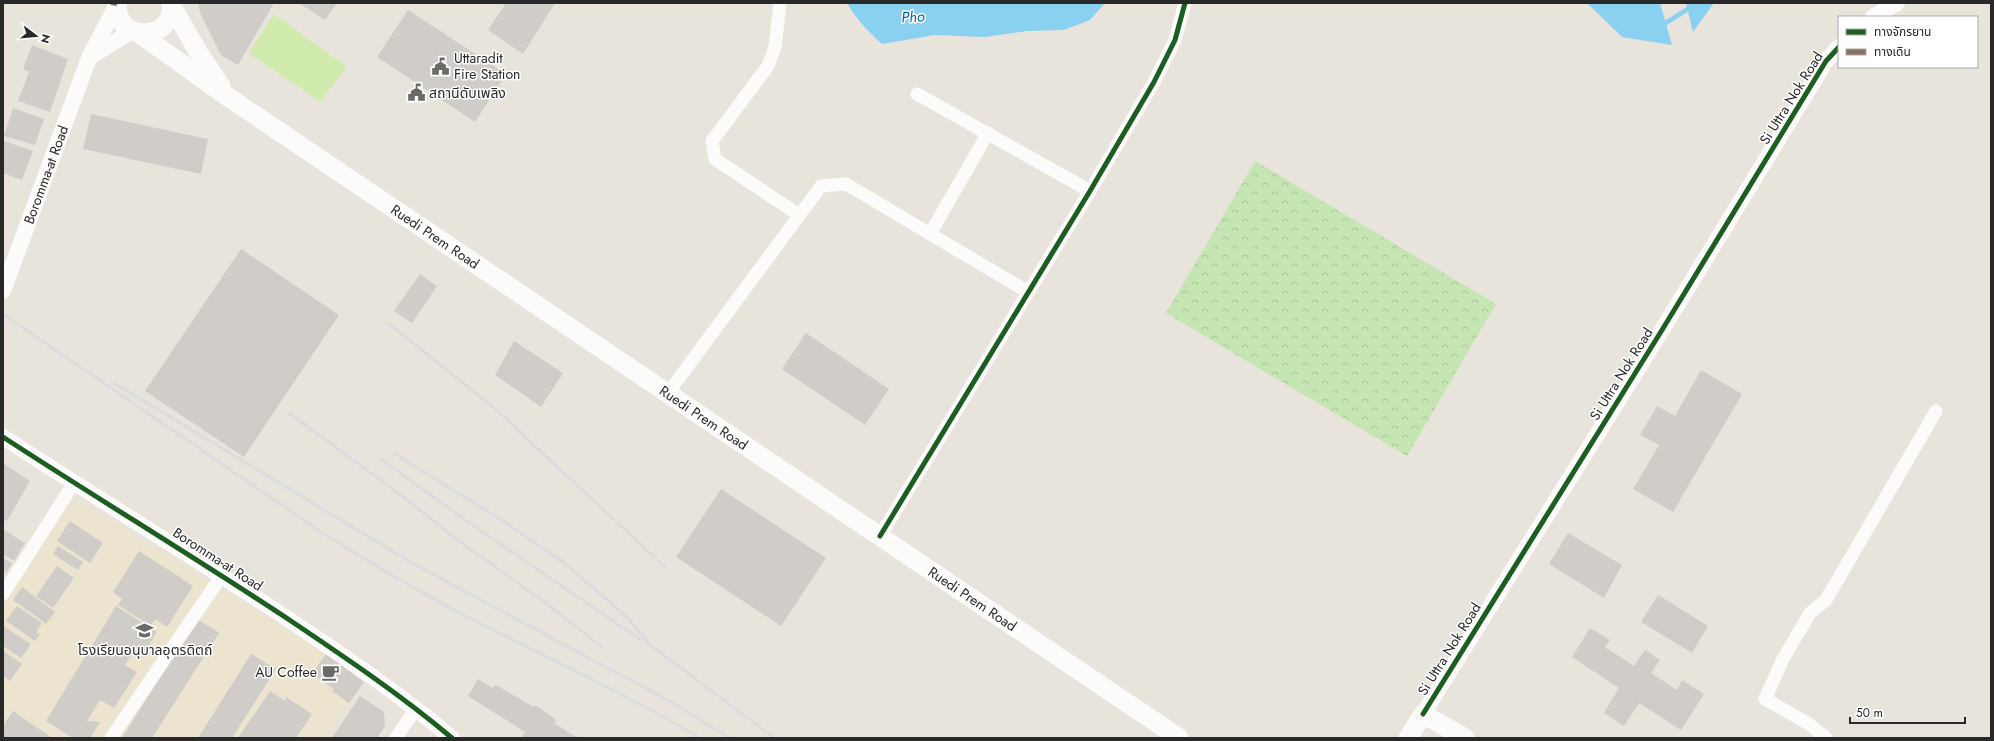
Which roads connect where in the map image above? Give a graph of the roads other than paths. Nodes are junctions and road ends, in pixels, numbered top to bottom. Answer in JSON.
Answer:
{"nodes":[{"id":1,"x":780,"y":3,"type":"edge"},
{"id":2,"x":1185,"y":3,"type":"edge"},
{"id":3,"x":1897,"y":3,"type":"edge"},
{"id":4,"x":117,"y":4,"type":"edge"},
{"id":5,"x":171,"y":4,"type":"edge"},
{"id":6,"x":1875,"y":16,"type":"edge"},
{"id":7,"x":136,"y":33,"type":"junction"},
{"id":8,"x":1838,"y":48,"type":"edge"},
{"id":9,"x":89,"y":58,"type":"junction"},
{"id":10,"x":917,"y":94,"type":"dead end"},
{"id":11,"x":228,"y":97,"type":"junction"},
{"id":12,"x":988,"y":133,"type":"junction"},
{"id":13,"x":1090,"y":191,"type":"junction"},
{"id":14,"x":799,"y":215,"type":"junction"},
{"id":15,"x":930,"y":234,"type":"junction"},
{"id":16,"x":3,"y":291,"type":"edge"},
{"id":17,"x":1028,"y":292,"type":"junction"},
{"id":18,"x":668,"y":393,"type":"junction"},
{"id":19,"x":1936,"y":411,"type":"dead end"},
{"id":20,"x":3,"y":437,"type":"edge"},
{"id":21,"x":74,"y":483,"type":"junction"},
{"id":22,"x":880,"y":536,"type":"junction"},
{"id":23,"x":222,"y":575,"type":"junction"},
{"id":24,"x":7,"y":579,"type":"edge"},
{"id":25,"x":3,"y":594,"type":"edge"},
{"id":26,"x":416,"y":708,"type":"junction"},
{"id":27,"x":1423,"y":714,"type":"junction"},
{"id":28,"x":112,"y":738,"type":"edge"},
{"id":29,"x":396,"y":738,"type":"edge"},
{"id":30,"x":440,"y":738,"type":"edge"},
{"id":31,"x":452,"y":738,"type":"edge"},
{"id":32,"x":1179,"y":738,"type":"edge"},
{"id":33,"x":1408,"y":738,"type":"edge"},
{"id":34,"x":1465,"y":738,"type":"edge"},
{"id":35,"x":1826,"y":738,"type":"edge"}],
"edges":[{"from":1,"to":14,"type":"street"},
{"from":2,"to":13,"type":"street"},
{"from":3,"to":6,"type":"street"},
{"from":4,"to":7,"type":"main road","name":"Ruedi Prem Road"},
{"from":4,"to":9,"type":"street","name":"Boromma-at Road"},
{"from":5,"to":7,"type":"main road"},
{"from":5,"to":11,"type":"main road","name":"Ruedi Prem Road"},
{"from":7,"to":9,"type":"street"},
{"from":7,"to":11,"type":"main road","name":"Ruedi Prem Road"},
{"from":8,"to":27,"type":"street","name":"Si Uttra Nok Road"},
{"from":9,"to":16,"type":"street","name":"Boromma-at Road"},
{"from":10,"to":12,"type":"street"},
{"from":11,"to":18,"type":"main road","name":"Ruedi Prem Road"},
{"from":12,"to":13,"type":"street"},
{"from":12,"to":15,"type":"street"},
{"from":13,"to":17,"type":"street"},
{"from":14,"to":15,"type":"street"},
{"from":14,"to":18,"type":"street"},
{"from":15,"to":17,"type":"street"},
{"from":17,"to":22,"type":"street"},
{"from":18,"to":22,"type":"main road","name":"Ruedi Prem Road"},
{"from":19,"to":35,"type":"street"},
{"from":20,"to":21,"type":"street","name":"Boromma-at Road"},
{"from":21,"to":23,"type":"street","name":"Boromma-at Road"},
{"from":21,"to":24,"type":"street"},
{"from":22,"to":32,"type":"main road","name":"Ruedi Prem Road"},
{"from":23,"to":26,"type":"street","name":"Boromma-at Road"},
{"from":23,"to":28,"type":"street"},
{"from":24,"to":25,"type":"street"},
{"from":26,"to":29,"type":"street"},
{"from":26,"to":30,"type":"street","name":"Boromma-at Road"},
{"from":26,"to":31,"type":"street","name":"Boromma-at Road"},
{"from":27,"to":33,"type":"main road","name":"Si Uttra Nok Road"},
{"from":27,"to":34,"type":"main road"}]}
